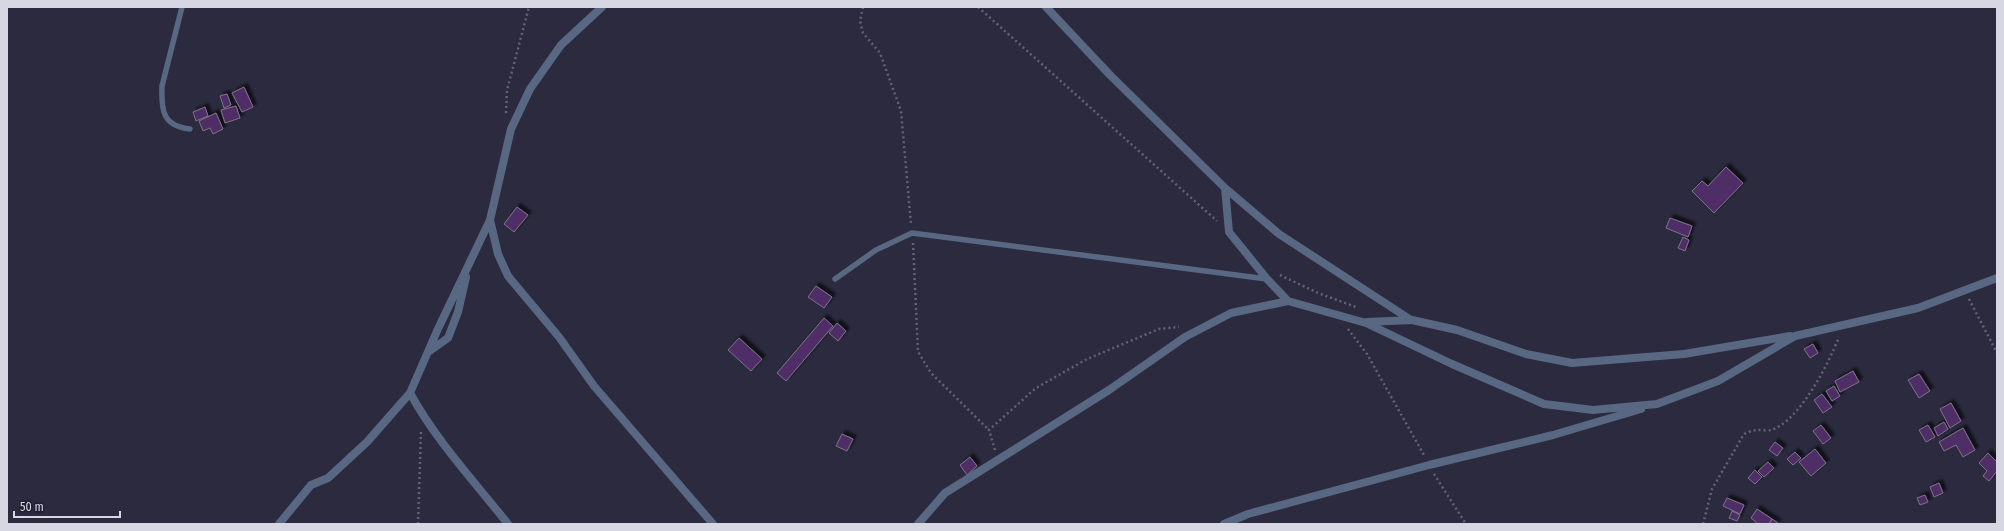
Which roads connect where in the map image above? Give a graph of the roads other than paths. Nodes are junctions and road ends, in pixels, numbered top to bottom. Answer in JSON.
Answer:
{"nodes":[{"id":1,"x":182,"y":7,"type":"edge"},
{"id":2,"x":602,"y":7,"type":"edge"},
{"id":3,"x":1046,"y":7,"type":"edge"},
{"id":4,"x":190,"y":129,"type":"dead end"},
{"id":5,"x":1225,"y":188,"type":"junction"},
{"id":6,"x":490,"y":220,"type":"junction"},
{"id":7,"x":470,"y":260,"type":"junction"},
{"id":8,"x":1997,"y":278,"type":"edge"},
{"id":9,"x":835,"y":279,"type":"dead end"},
{"id":10,"x":1267,"y":279,"type":"junction"},
{"id":11,"x":1288,"y":301,"type":"junction"},
{"id":12,"x":1412,"y":320,"type":"junction"},
{"id":13,"x":1366,"y":323,"type":"junction"},
{"id":14,"x":1795,"y":336,"type":"junction"},
{"id":15,"x":428,"y":353,"type":"junction"},
{"id":16,"x":410,"y":393,"type":"junction"},
{"id":17,"x":1657,"y":404,"type":"junction"},
{"id":18,"x":279,"y":524,"type":"edge"},
{"id":19,"x":508,"y":524,"type":"edge"},
{"id":20,"x":713,"y":524,"type":"edge"},
{"id":21,"x":918,"y":524,"type":"edge"},
{"id":22,"x":1224,"y":524,"type":"edge"}],
"edges":[{"from":1,"to":4,"type":"lane"},
{"from":2,"to":6,"type":"street"},
{"from":3,"to":5,"type":"street"},
{"from":5,"to":10,"type":"street"},
{"from":5,"to":12,"type":"street"},
{"from":6,"to":7,"type":"street"},
{"from":6,"to":20,"type":"street"},
{"from":7,"to":15,"type":"street"},
{"from":7,"to":15,"type":"street"},
{"from":8,"to":14,"type":"street"},
{"from":9,"to":10,"type":"lane"},
{"from":10,"to":11,"type":"street"},
{"from":11,"to":13,"type":"street"},
{"from":11,"to":21,"type":"street"},
{"from":12,"to":13,"type":"street"},
{"from":12,"to":14,"type":"street"},
{"from":13,"to":17,"type":"street"},
{"from":14,"to":17,"type":"street"},
{"from":15,"to":16,"type":"street"},
{"from":16,"to":18,"type":"street"},
{"from":16,"to":19,"type":"street"},
{"from":17,"to":22,"type":"street"}]}
